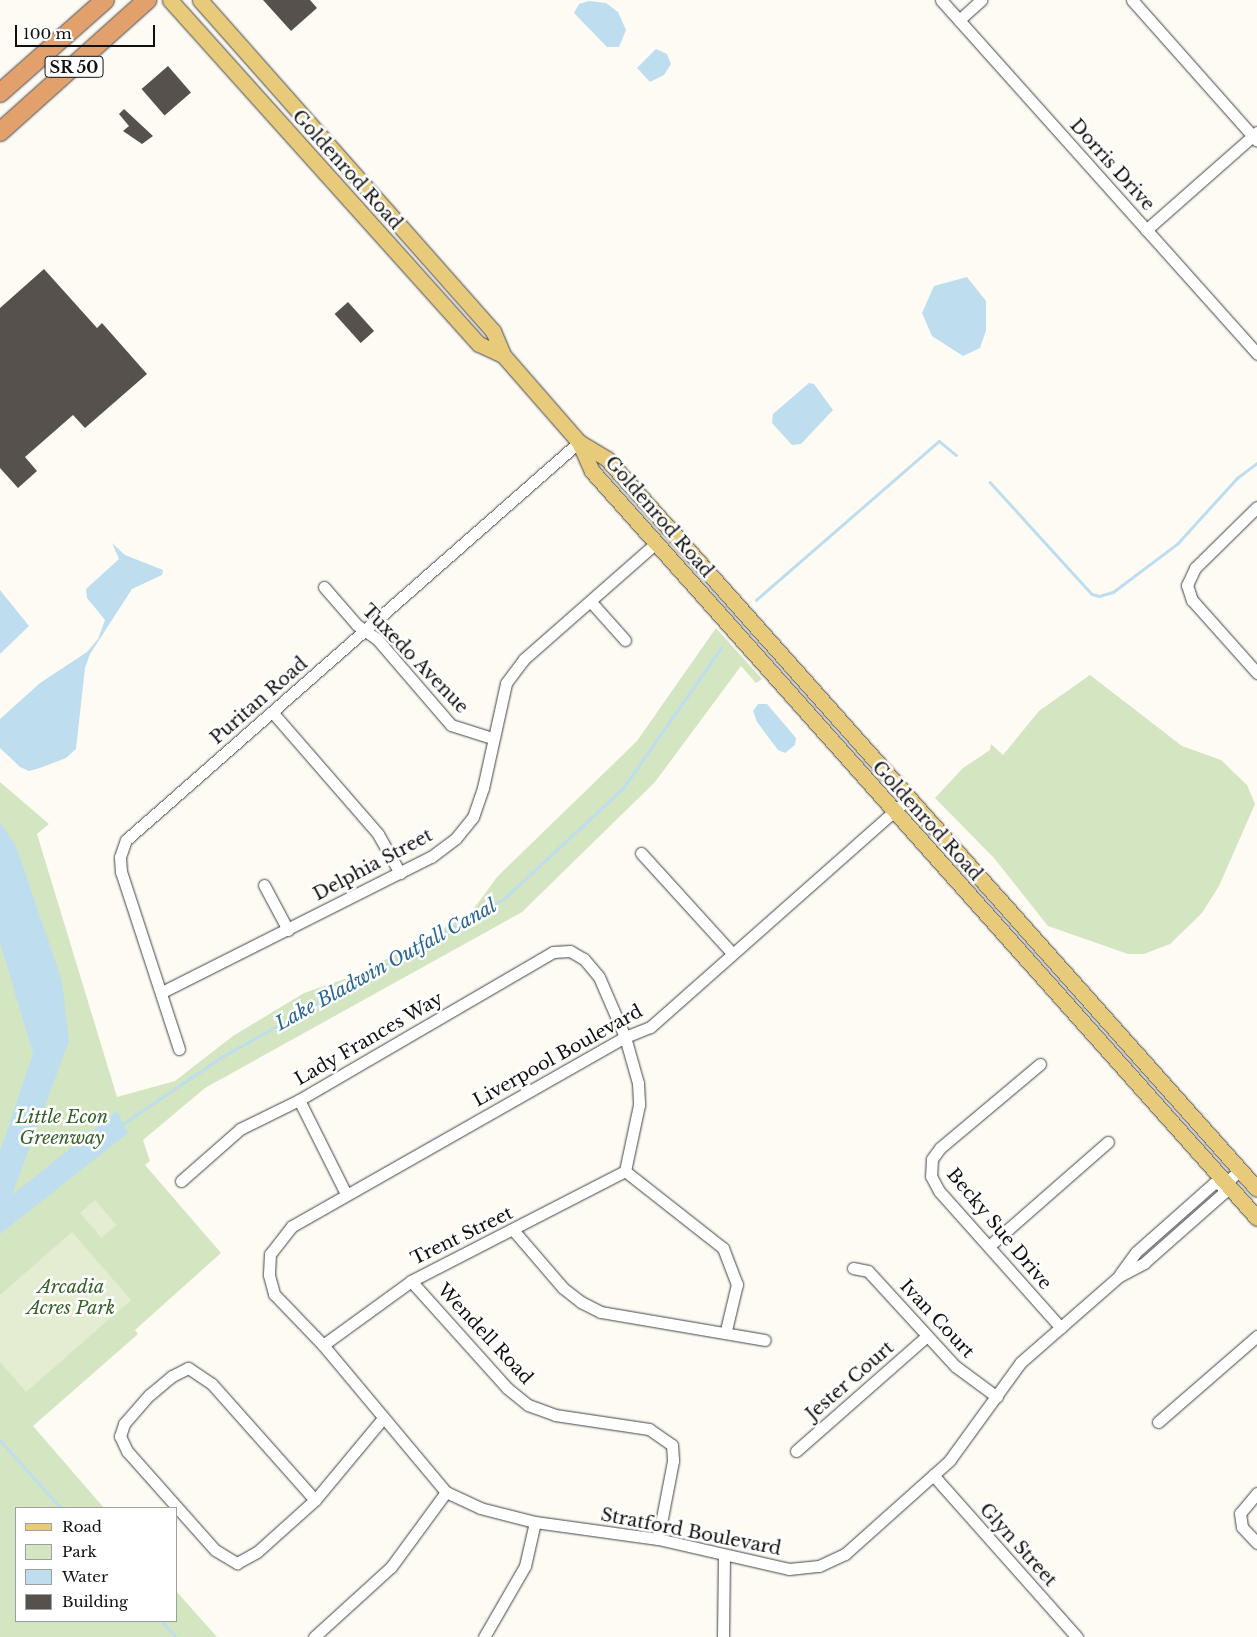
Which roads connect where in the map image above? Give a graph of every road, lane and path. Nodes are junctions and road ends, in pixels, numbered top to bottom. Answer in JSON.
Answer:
{"nodes":[{"id":1,"x":105,"y":0,"type":"edge"},
{"id":2,"x":147,"y":0,"type":"edge"},
{"id":3,"x":170,"y":0,"type":"edge"},
{"id":4,"x":200,"y":0,"type":"edge"},
{"id":5,"x":941,"y":0,"type":"edge"},
{"id":6,"x":981,"y":0,"type":"edge"},
{"id":7,"x":1132,"y":0,"type":"edge"},
{"id":8,"x":958,"y":20,"type":"junction"},
{"id":9,"x":3,"y":86,"type":"edge"},
{"id":10,"x":0,"y":132,"type":"edge"},
{"id":11,"x":1255,"y":136,"type":"edge"},
{"id":12,"x":381,"y":205,"type":"junction"},
{"id":13,"x":366,"y":219,"type":"junction"},
{"id":14,"x":1146,"y":230,"type":"junction"},
{"id":15,"x":1257,"y":354,"type":"edge"},
{"id":16,"x":503,"y":355,"type":"junction"},
{"id":17,"x":579,"y":442,"type":"junction"},
{"id":18,"x":1257,"y":507,"type":"edge"},
{"id":19,"x":656,"y":543,"type":"junction"},
{"id":20,"x":324,"y":587,"type":"dead end"},
{"id":21,"x":591,"y":602,"type":"junction"},
{"id":22,"x":366,"y":631,"type":"junction"},
{"id":23,"x":625,"y":640,"type":"dead end"},
{"id":24,"x":746,"y":644,"type":"junction"},
{"id":25,"x":792,"y":667,"type":"junction"},
{"id":26,"x":1257,"y":673,"type":"edge"},
{"id":27,"x":273,"y":713,"type":"junction"},
{"id":28,"x":492,"y":738,"type":"junction"},
{"id":29,"x":909,"y":798,"type":"junction"},
{"id":30,"x":894,"y":811,"type":"junction"},
{"id":31,"x":641,"y":853,"type":"dead end"},
{"id":32,"x":400,"y":872,"type":"junction"},
{"id":33,"x":264,"y":885,"type":"dead end"},
{"id":34,"x":288,"y":930,"type":"junction"},
{"id":35,"x":732,"y":954,"type":"junction"},
{"id":36,"x":162,"y":992,"type":"junction"},
{"id":37,"x":625,"y":1037,"type":"junction"},
{"id":38,"x":179,"y":1049,"type":"dead end"},
{"id":39,"x":1040,"y":1064,"type":"dead end"},
{"id":40,"x":299,"y":1100,"type":"junction"},
{"id":41,"x":1108,"y":1142,"type":"dead end"},
{"id":42,"x":1240,"y":1170,"type":"junction"},
{"id":43,"x":625,"y":1171,"type":"junction"},
{"id":44,"x":181,"y":1182,"type":"dead end"},
{"id":45,"x":1224,"y":1184,"type":"junction"},
{"id":46,"x":1257,"y":1189,"type":"edge"},
{"id":47,"x":346,"y":1194,"type":"junction"},
{"id":48,"x":1257,"y":1218,"type":"edge"},
{"id":49,"x":514,"y":1231,"type":"junction"},
{"id":50,"x":989,"y":1246,"type":"junction"},
{"id":51,"x":270,"y":1254,"type":"joint"},
{"id":52,"x":852,"y":1268,"type":"dead end"},
{"id":53,"x":411,"y":1281,"type":"junction"},
{"id":54,"x":1061,"y":1328,"type":"junction"},
{"id":55,"x":726,"y":1330,"type":"junction"},
{"id":56,"x":927,"y":1336,"type":"junction"},
{"id":57,"x":1257,"y":1336,"type":"edge"},
{"id":58,"x":765,"y":1340,"type":"dead end"},
{"id":59,"x":323,"y":1344,"type":"junction"},
{"id":60,"x":997,"y":1397,"type":"junction"},
{"id":61,"x":383,"y":1418,"type":"junction"},
{"id":62,"x":1158,"y":1422,"type":"dead end"},
{"id":63,"x":796,"y":1451,"type":"dead end"},
{"id":64,"x":933,"y":1475,"type":"junction"},
{"id":65,"x":446,"y":1492,"type":"junction"},
{"id":66,"x":1257,"y":1493,"type":"edge"},
{"id":67,"x":316,"y":1500,"type":"junction"},
{"id":68,"x":177,"y":1507,"type":"edge"},
{"id":69,"x":178,"y":1508,"type":"edge"},
{"id":70,"x":535,"y":1522,"type":"junction"},
{"id":71,"x":658,"y":1539,"type":"junction"},
{"id":72,"x":1257,"y":1543,"type":"edge"},
{"id":73,"x":724,"y":1556,"type":"junction"},
{"id":74,"x":314,"y":1637,"type":"edge"},
{"id":75,"x":484,"y":1637,"type":"edge"},
{"id":76,"x":722,"y":1637,"type":"edge"},
{"id":77,"x":1077,"y":1637,"type":"edge"}],
"edges":[{"from":1,"to":9,"type":"highway","number":"SR 50"},
{"from":2,"to":10,"type":"highway","number":"SR 50"},
{"from":3,"to":13,"type":"main road","name":"Goldenrod Road"},
{"from":4,"to":12,"type":"main road","name":"Goldenrod Road"},
{"from":5,"to":8,"type":"street","name":"Dorris Drive"},
{"from":6,"to":8,"type":"street"},
{"from":7,"to":11,"type":"street"},
{"from":8,"to":14,"type":"street","name":"Dorris Drive"},
{"from":11,"to":14,"type":"street"},
{"from":12,"to":13,"type":"street"},
{"from":12,"to":16,"type":"main road","name":"Goldenrod Road"},
{"from":13,"to":16,"type":"main road","name":"Goldenrod Road"},
{"from":14,"to":15,"type":"street","name":"Dorris Drive"},
{"from":16,"to":17,"type":"main road","name":"Goldenrod Road"},
{"from":17,"to":19,"type":"main road","name":"Goldenrod Road"},
{"from":17,"to":22,"type":"street","name":"Puritan Road"},
{"from":17,"to":25,"type":"main road","name":"Goldenrod Road"},
{"from":18,"to":26,"type":"street"},
{"from":19,"to":21,"type":"street","name":"Delphia Street"},
{"from":19,"to":24,"type":"main road","name":"Goldenrod Road"},
{"from":20,"to":22,"type":"street","name":"Tuxedo Avenue"},
{"from":21,"to":23,"type":"street"},
{"from":21,"to":28,"type":"street","name":"Delphia Street"},
{"from":22,"to":27,"type":"street","name":"Puritan Road"},
{"from":22,"to":28,"type":"street","name":"Tuxedo Avenue"},
{"from":24,"to":25,"type":"main road"},
{"from":24,"to":30,"type":"main road","name":"Goldenrod Road"},
{"from":25,"to":29,"type":"main road","name":"Goldenrod Road"},
{"from":27,"to":32,"type":"street"},
{"from":27,"to":36,"type":"street","name":"Puritan Road"},
{"from":28,"to":32,"type":"street","name":"Delphia Street"},
{"from":29,"to":30,"type":"street","name":"Liverpool Boulevard"},
{"from":29,"to":42,"type":"main road","name":"Goldenrod Road"},
{"from":30,"to":35,"type":"street","name":"Liverpool Boulevard"},
{"from":30,"to":45,"type":"main road","name":"Goldenrod Road"},
{"from":31,"to":35,"type":"street"},
{"from":32,"to":34,"type":"street","name":"Delphia Street"},
{"from":33,"to":34,"type":"street"},
{"from":34,"to":36,"type":"street","name":"Delphia Street"},
{"from":35,"to":37,"type":"street","name":"Liverpool Boulevard"},
{"from":36,"to":38,"type":"street","name":"Puritan Road"},
{"from":37,"to":40,"type":"street","name":"Lady Frances Way"},
{"from":37,"to":43,"type":"street"},
{"from":37,"to":47,"type":"street","name":"Liverpool Boulevard"},
{"from":39,"to":50,"type":"street","name":"Becky Sue Drive"},
{"from":40,"to":44,"type":"street","name":"Lady Frances Way"},
{"from":40,"to":47,"type":"street"},
{"from":41,"to":50,"type":"street"},
{"from":42,"to":45,"type":"street","name":"Stratford Boulevard"},
{"from":42,"to":46,"type":"main road","name":"Goldenrod Road"},
{"from":43,"to":49,"type":"street","name":"Trent Street"},
{"from":43,"to":55,"type":"street"},
{"from":45,"to":48,"type":"main road","name":"Goldenrod Road"},
{"from":45,"to":54,"type":"street","name":"Stratford Boulevard"},
{"from":47,"to":51,"type":"street","name":"Liverpool Boulevard"},
{"from":49,"to":53,"type":"street","name":"Trent Street"},
{"from":49,"to":55,"type":"street"},
{"from":50,"to":54,"type":"street","name":"Becky Sue Drive"},
{"from":51,"to":59,"type":"street","name":"Stratford Boulevard"},
{"from":52,"to":56,"type":"street","name":"Ivan Court"},
{"from":53,"to":59,"type":"street","name":"Trent Street"},
{"from":53,"to":71,"type":"street","name":"Wendell Road"},
{"from":54,"to":60,"type":"street","name":"Stratford Boulevard"},
{"from":55,"to":58,"type":"street"},
{"from":56,"to":60,"type":"street","name":"Ivan Court"},
{"from":56,"to":63,"type":"street","name":"Jester Court"},
{"from":57,"to":62,"type":"street"},
{"from":59,"to":61,"type":"street","name":"Stratford Boulevard"},
{"from":60,"to":64,"type":"street","name":"Stratford Boulevard"},
{"from":61,"to":65,"type":"street","name":"Stratford Boulevard"},
{"from":61,"to":67,"type":"street"},
{"from":64,"to":73,"type":"street","name":"Stratford Boulevard"},
{"from":64,"to":77,"type":"street","name":"Glyn Street"},
{"from":65,"to":70,"type":"street","name":"Stratford Boulevard"},
{"from":65,"to":74,"type":"street"},
{"from":66,"to":72,"type":"street"},
{"from":67,"to":68,"type":"street"},
{"from":67,"to":69,"type":"street"},
{"from":70,"to":71,"type":"street","name":"Stratford Boulevard"},
{"from":70,"to":75,"type":"street"},
{"from":71,"to":73,"type":"street","name":"Stratford Boulevard"},
{"from":73,"to":76,"type":"street"}]}
